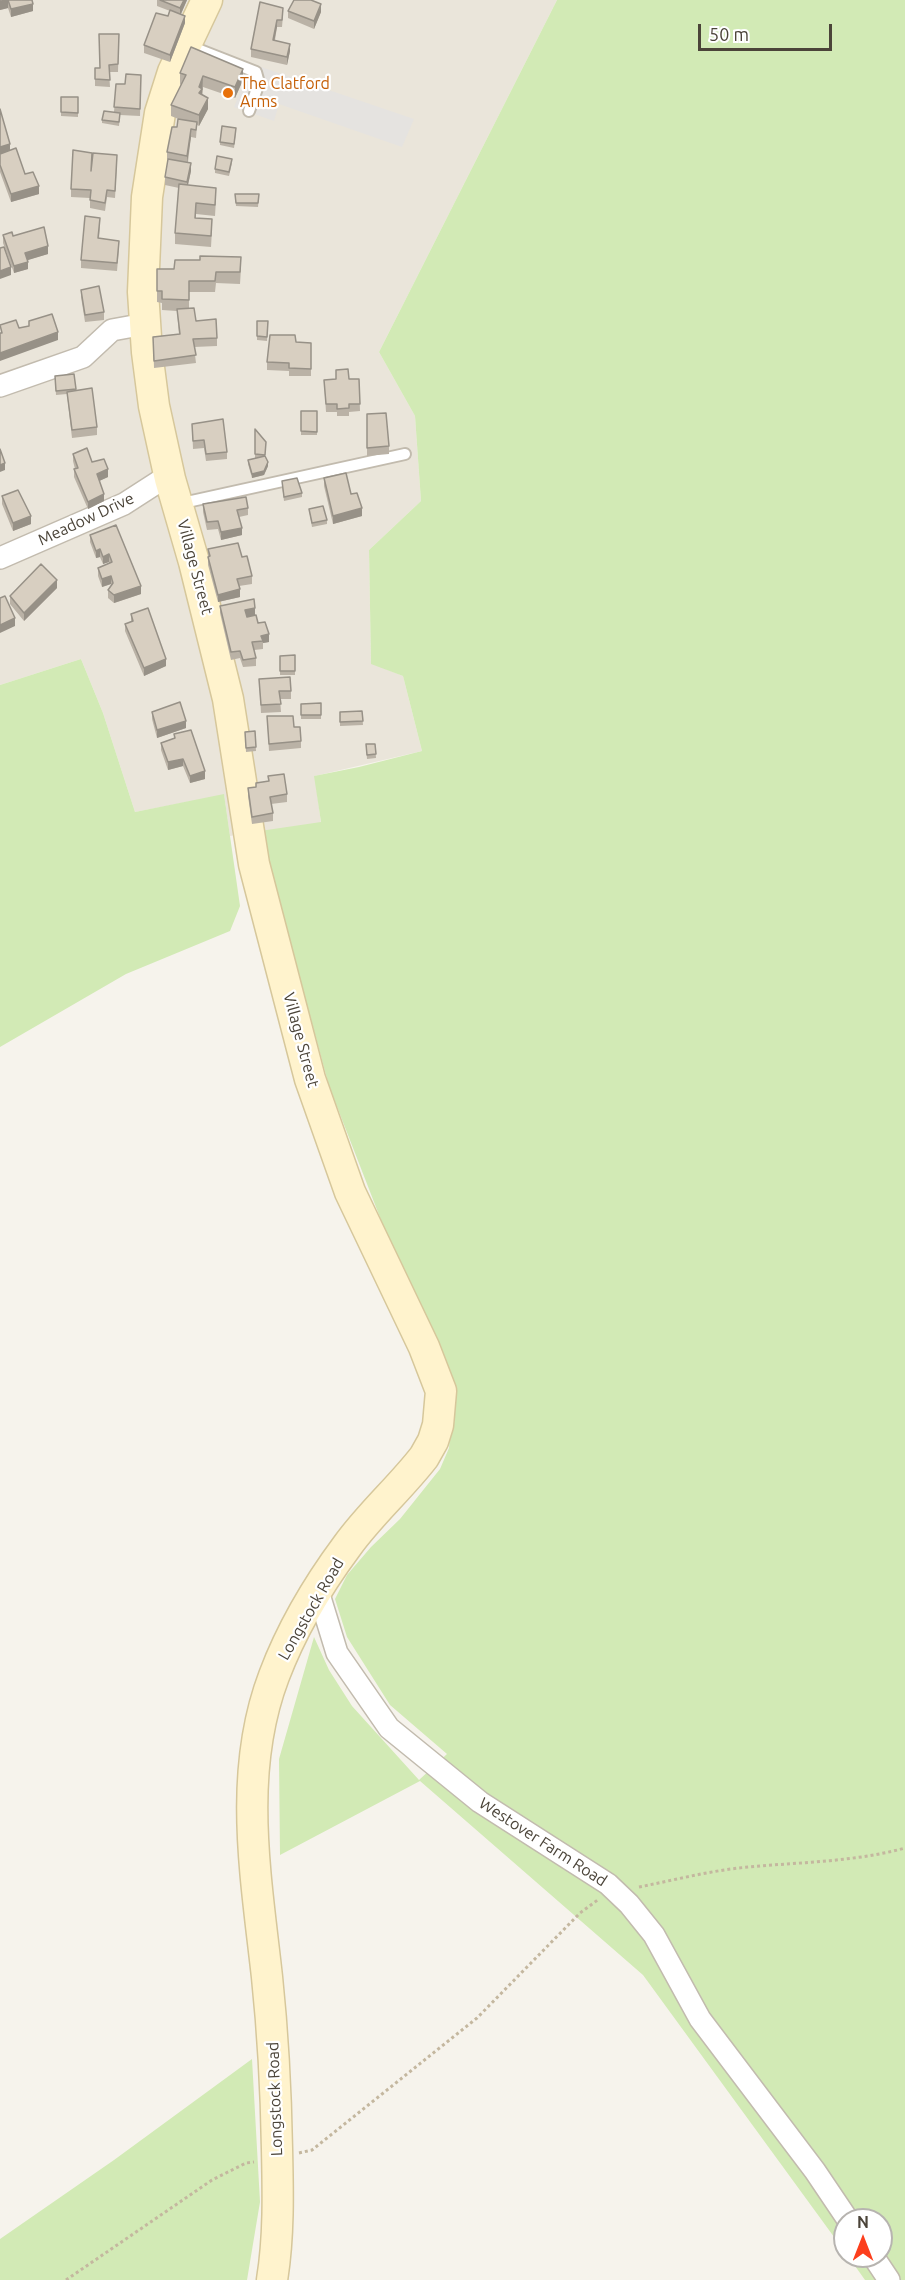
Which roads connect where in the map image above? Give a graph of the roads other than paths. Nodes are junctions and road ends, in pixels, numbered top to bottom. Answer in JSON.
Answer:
{"nodes":[{"id":1,"x":207,"y":0,"type":"edge"},
{"id":2,"x":186,"y":45,"type":"junction"},
{"id":3,"x":249,"y":111,"type":"dead end"},
{"id":4,"x":145,"y":324,"type":"junction"},
{"id":5,"x":0,"y":386,"type":"edge"},
{"id":6,"x":405,"y":454,"type":"dead end"},
{"id":7,"x":169,"y":475,"type":"junction"},
{"id":8,"x":178,"y":504,"type":"junction"},
{"id":9,"x":0,"y":558,"type":"edge"},
{"id":10,"x":328,"y":1133,"type":"joint"},
{"id":11,"x":318,"y":1591,"type":"junction"},
{"id":12,"x":840,"y":2208,"type":"edge"},
{"id":13,"x":272,"y":2280,"type":"edge"}],
"edges":[{"from":1,"to":2,"type":"street","name":"Village Street"},
{"from":2,"to":3,"type":"lane"},
{"from":2,"to":4,"type":"street","name":"Village Street"},
{"from":4,"to":5,"type":"street"},
{"from":4,"to":7,"type":"street","name":"Village Street"},
{"from":6,"to":8,"type":"lane"},
{"from":7,"to":8,"type":"street","name":"Village Street"},
{"from":7,"to":9,"type":"street","name":"Meadow Drive"},
{"from":8,"to":10,"type":"street","name":"Village Street"},
{"from":10,"to":11,"type":"street","name":"Longstock Road"},
{"from":11,"to":12,"type":"street","name":"Westover Farm Road"},
{"from":11,"to":13,"type":"street","name":"Longstock Road"}]}
